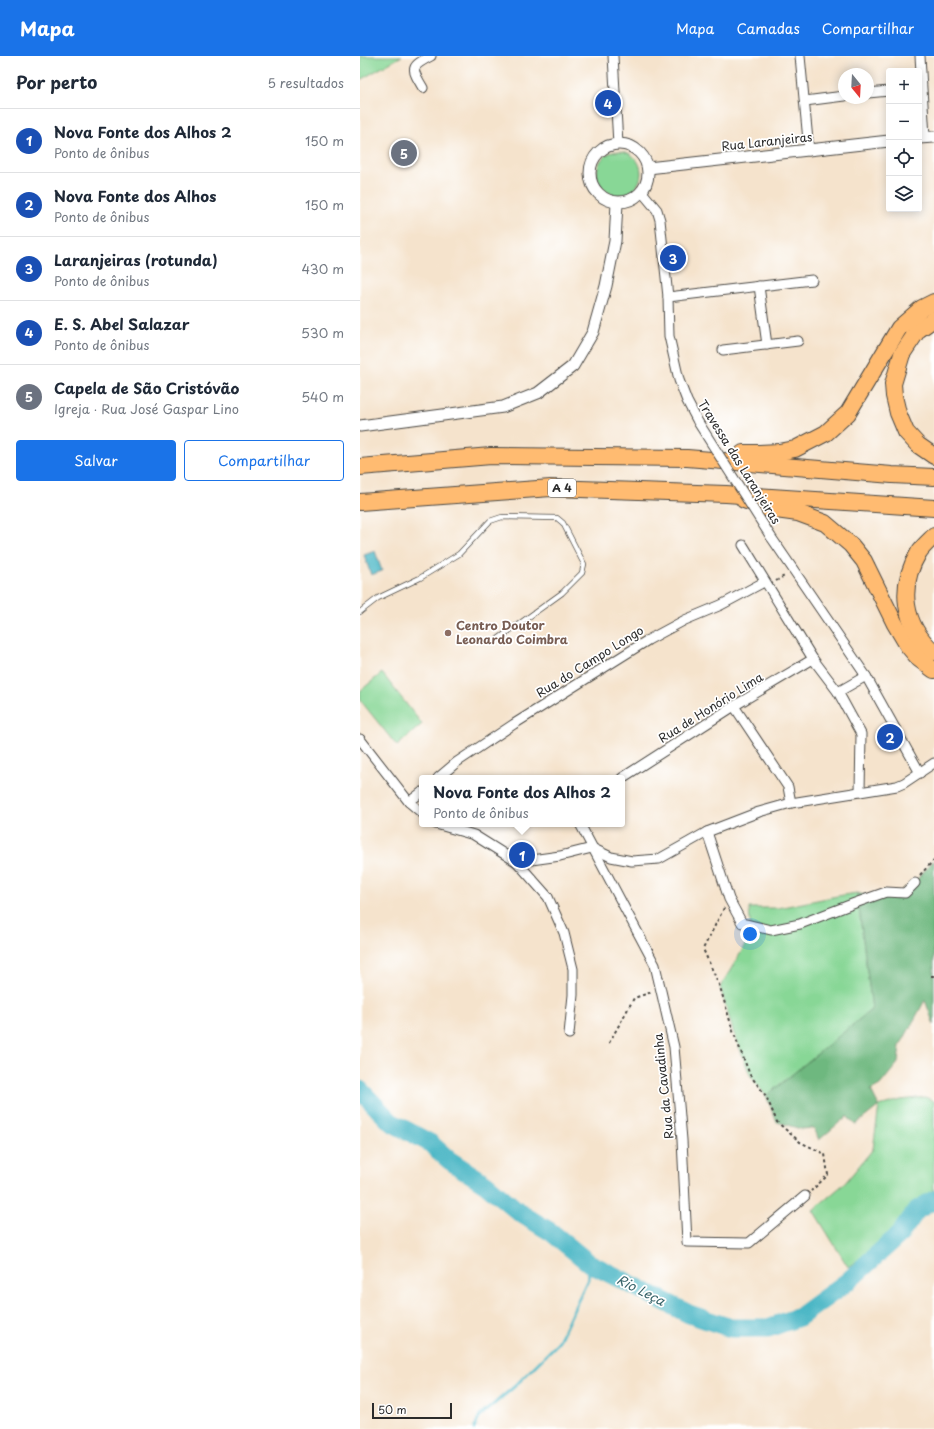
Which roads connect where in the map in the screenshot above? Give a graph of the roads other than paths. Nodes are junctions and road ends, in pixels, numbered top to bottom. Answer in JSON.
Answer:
{"nodes":[{"id":1,"x":431,"y":56,"type":"edge"},
{"id":2,"x":613,"y":56,"type":"edge"},
{"id":3,"x":800,"y":56,"type":"edge"},
{"id":4,"x":920,"y":56,"type":"edge"},
{"id":5,"x":920,"y":68,"type":"edge"},
{"id":6,"x":423,"y":88,"type":"dead end"},
{"id":7,"x":886,"y":91,"type":"edge"},
{"id":8,"x":874,"y":92,"type":"edge"},
{"id":9,"x":838,"y":97,"type":"edge"},
{"id":10,"x":922,"y":97,"type":"edge"},
{"id":11,"x":805,"y":101,"type":"junction"},
{"id":12,"x":926,"y":137,"type":"edge"},
{"id":13,"x":886,"y":142,"type":"edge"},
{"id":14,"x":618,"y":144,"type":"junction"},
{"id":15,"x":809,"y":151,"type":"junction"},
{"id":16,"x":648,"y":168,"type":"junction"},
{"id":17,"x":642,"y":192,"type":"junction"},
{"id":18,"x":617,"y":203,"type":"junction"},
{"id":19,"x":812,"y":280,"type":"dead end"},
{"id":20,"x":759,"y":286,"type":"junction"},
{"id":21,"x":668,"y":297,"type":"junction"},
{"id":22,"x":934,"y":302,"type":"edge"},
{"id":23,"x":934,"y":319,"type":"edge"},
{"id":24,"x":798,"y":341,"type":"dead end"},
{"id":25,"x":767,"y":345,"type":"junction"},
{"id":26,"x":723,"y":350,"type":"dead end"},
{"id":27,"x":360,"y":426,"type":"edge"},
{"id":28,"x":934,"y":456,"type":"edge"},
{"id":29,"x":687,"y":458,"type":"junction"},
{"id":30,"x":360,"y":467,"type":"edge"},
{"id":31,"x":934,"y":477,"type":"edge"},
{"id":32,"x":726,"y":494,"type":"junction"},
{"id":33,"x":360,"y":502,"type":"edge"},
{"id":34,"x":934,"y":508,"type":"edge"},
{"id":35,"x":934,"y":536,"type":"edge"},
{"id":36,"x":743,"y":545,"type":"dead end"},
{"id":37,"x":766,"y":584,"type":"junction"},
{"id":38,"x":360,"y":612,"type":"edge"},
{"id":39,"x":498,"y":639,"type":"dead end"},
{"id":40,"x":934,"y":652,"type":"edge"},
{"id":41,"x":813,"y":659,"type":"junction"},
{"id":42,"x":934,"y":670,"type":"edge"},
{"id":43,"x":866,"y":676,"type":"junction"},
{"id":44,"x":838,"y":692,"type":"junction"},
{"id":45,"x":734,"y":706,"type":"junction"},
{"id":46,"x":360,"y":739,"type":"edge"},
{"id":47,"x":934,"y":763,"type":"edge"},
{"id":48,"x":920,"y":773,"type":"junction"},
{"id":49,"x":442,"y":775,"type":"edge"},
{"id":50,"x":625,"y":776,"type":"edge"},
{"id":51,"x":860,"y":792,"type":"junction"},
{"id":52,"x":419,"y":794,"type":"edge"},
{"id":53,"x":410,"y":802,"type":"junction"},
{"id":54,"x":791,"y":803,"type":"junction"},
{"id":55,"x":419,"y":810,"type":"edge"},
{"id":56,"x":446,"y":827,"type":"edge"},
{"id":57,"x":582,"y":827,"type":"edge"},
{"id":58,"x":707,"y":832,"type":"junction"},
{"id":59,"x":592,"y":848,"type":"junction"},
{"id":60,"x":517,"y":862,"type":"junction"},
{"id":61,"x":914,"y":883,"type":"road end"},
{"id":62,"x":569,"y":1034,"type":"dead end"},
{"id":63,"x":805,"y":1196,"type":"road end"}],
"edges":[{"from":1,"to":6,"type":"street"},
{"from":2,"to":14,"type":"street"},
{"from":3,"to":11,"type":"street"},
{"from":4,"to":5,"type":"street"},
{"from":7,"to":8,"type":"street"},
{"from":9,"to":11,"type":"street"},
{"from":10,"to":12,"type":"street"},
{"from":11,"to":15,"type":"street"},
{"from":13,"to":15,"type":"street","name":"Rua Laranjeiras"},
{"from":14,"to":16,"type":"street"},
{"from":14,"to":18,"type":"street"},
{"from":15,"to":16,"type":"street","name":"Rua Laranjeiras"},
{"from":16,"to":17,"type":"street"},
{"from":17,"to":18,"type":"street"},
{"from":17,"to":21,"type":"street","name":"Travessa das Laranjeiras"},
{"from":18,"to":27,"type":"street"},
{"from":19,"to":20,"type":"street"},
{"from":20,"to":21,"type":"street"},
{"from":20,"to":25,"type":"street"},
{"from":21,"to":43,"type":"street","name":"Travessa das Laranjeiras","bridge":true},
{"from":22,"to":29,"type":"highway"},
{"from":23,"to":28,"type":"highway"},
{"from":24,"to":25,"type":"street"},
{"from":25,"to":26,"type":"street"},
{"from":29,"to":30,"type":"highway"},
{"from":29,"to":31,"type":"highway"},
{"from":32,"to":33,"type":"highway","number":"A 4"},
{"from":32,"to":34,"type":"highway","number":"A 4"},
{"from":32,"to":42,"type":"highway"},
{"from":35,"to":40,"type":"highway"},
{"from":36,"to":37,"type":"street"},
{"from":37,"to":41,"type":"street"},
{"from":37,"to":49,"type":"street","name":"Rua do Campo Longo"},
{"from":38,"to":39,"type":"lane"},
{"from":41,"to":44,"type":"street"},
{"from":41,"to":45,"type":"street","name":"Rua de Honório Lima"},
{"from":43,"to":44,"type":"street"},
{"from":43,"to":48,"type":"street","name":"Travessa das Laranjeiras"},
{"from":44,"to":51,"type":"street"},
{"from":45,"to":50,"type":"street","name":"Rua de Honório Lima"},
{"from":45,"to":54,"type":"street"},
{"from":46,"to":53,"type":"street"},
{"from":47,"to":48,"type":"street"},
{"from":48,"to":51,"type":"street"},
{"from":51,"to":54,"type":"street"},
{"from":52,"to":53,"type":"street"},
{"from":53,"to":55,"type":"street"},
{"from":54,"to":58,"type":"street"},
{"from":56,"to":60,"type":"street"},
{"from":57,"to":59,"type":"street"},
{"from":58,"to":59,"type":"street"},
{"from":58,"to":61,"type":"street"},
{"from":59,"to":60,"type":"street"},
{"from":59,"to":63,"type":"street","name":"Rua da Cavadinha"},
{"from":60,"to":62,"type":"street"}]}
